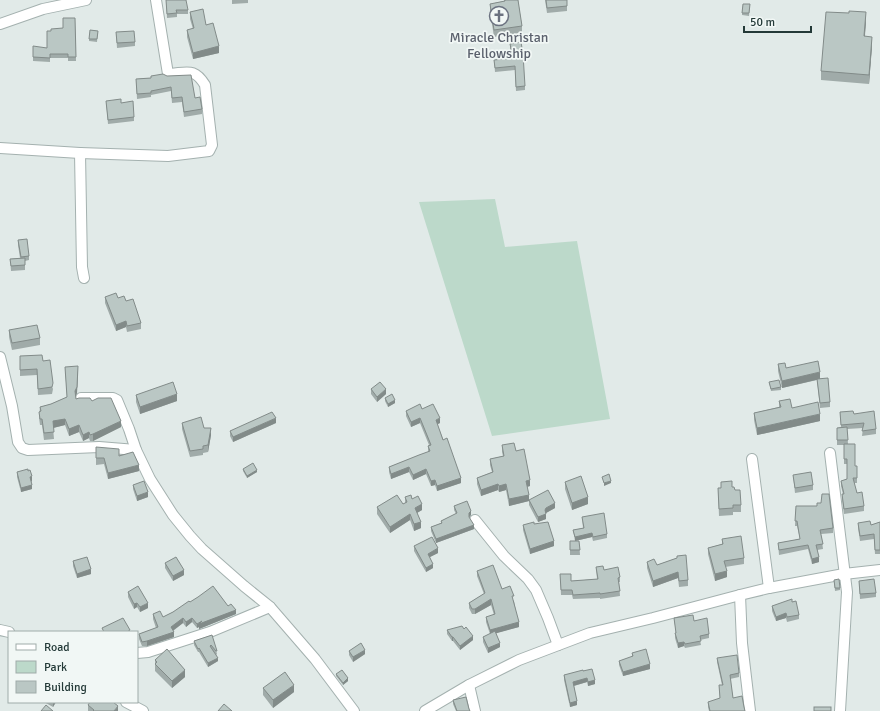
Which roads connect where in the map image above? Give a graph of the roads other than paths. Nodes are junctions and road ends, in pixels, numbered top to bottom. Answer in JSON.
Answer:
{"nodes":[{"id":1,"x":86,"y":0,"type":"edge"},
{"id":2,"x":156,"y":0,"type":"edge"},
{"id":3,"x":0,"y":24,"type":"edge"},
{"id":4,"x":0,"y":148,"type":"edge"},
{"id":5,"x":80,"y":153,"type":"junction"},
{"id":6,"x":84,"y":278,"type":"dead end"},
{"id":7,"x":0,"y":357,"type":"edge"},
{"id":8,"x":82,"y":398,"type":"edge"},
{"id":9,"x":136,"y":450,"type":"junction"},
{"id":10,"x":830,"y":453,"type":"dead end"},
{"id":11,"x":752,"y":459,"type":"dead end"},
{"id":12,"x":475,"y":520,"type":"dead end"},
{"id":13,"x":880,"y":570,"type":"edge"},
{"id":14,"x":844,"y":574,"type":"junction"},
{"id":15,"x":769,"y":588,"type":"junction"},
{"id":16,"x":740,"y":595,"type":"junction"},
{"id":17,"x":270,"y":607,"type":"junction"},
{"id":18,"x":558,"y":645,"type":"junction"},
{"id":19,"x":138,"y":653,"type":"edge"},
{"id":20,"x":469,"y":685,"type":"junction"},
{"id":21,"x":128,"y":703,"type":"edge"},
{"id":22,"x":143,"y":711,"type":"edge"},
{"id":23,"x":354,"y":711,"type":"edge"},
{"id":24,"x":425,"y":711,"type":"edge"},
{"id":25,"x":475,"y":711,"type":"edge"},
{"id":26,"x":750,"y":711,"type":"edge"},
{"id":27,"x":840,"y":711,"type":"edge"}],
"edges":[{"from":1,"to":3,"type":"street"},
{"from":2,"to":5,"type":"street"},
{"from":4,"to":5,"type":"street"},
{"from":5,"to":6,"type":"street"},
{"from":7,"to":9,"type":"street"},
{"from":8,"to":9,"type":"street"},
{"from":9,"to":17,"type":"street"},
{"from":10,"to":14,"type":"street"},
{"from":11,"to":15,"type":"street"},
{"from":12,"to":18,"type":"street"},
{"from":13,"to":14,"type":"street"},
{"from":14,"to":15,"type":"street"},
{"from":14,"to":27,"type":"street"},
{"from":15,"to":16,"type":"street"},
{"from":16,"to":18,"type":"street"},
{"from":16,"to":26,"type":"street"},
{"from":17,"to":19,"type":"street"},
{"from":17,"to":23,"type":"street"},
{"from":18,"to":20,"type":"street"},
{"from":20,"to":24,"type":"street"},
{"from":20,"to":25,"type":"street"},
{"from":21,"to":22,"type":"street"}]}
